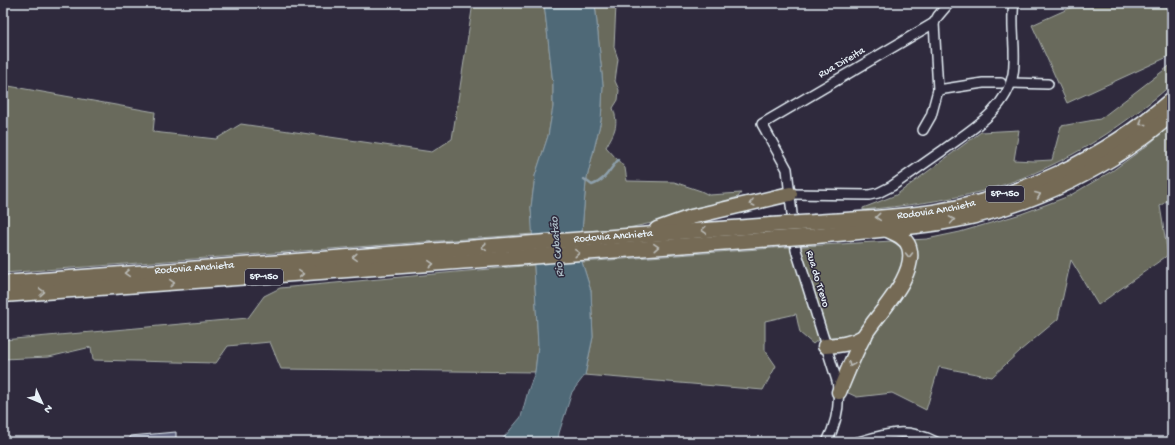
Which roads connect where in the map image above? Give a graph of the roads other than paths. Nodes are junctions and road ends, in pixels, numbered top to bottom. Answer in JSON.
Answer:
{"nodes":[{"id":1,"x":948,"y":3,"type":"edge"},
{"id":2,"x":1014,"y":3,"type":"edge"},
{"id":3,"x":934,"y":23,"type":"junction"},
{"id":4,"x":1001,"y":83,"type":"dead end"},
{"id":5,"x":1011,"y":83,"type":"junction"},
{"id":6,"x":1048,"y":84,"type":"dead end"},
{"id":7,"x":938,"y":90,"type":"junction"},
{"id":8,"x":1172,"y":99,"type":"edge"},
{"id":9,"x":1172,"y":114,"type":"edge"},
{"id":10,"x":762,"y":124,"type":"joint"},
{"id":11,"x":923,"y":130,"type":"dead end"},
{"id":12,"x":790,"y":194,"type":"junction"},
{"id":13,"x":815,"y":229,"type":"junction"},
{"id":14,"x":886,"y":229,"type":"junction"},
{"id":15,"x":772,"y":232,"type":"junction"},
{"id":16,"x":639,"y":235,"type":"junction"},
{"id":17,"x":617,"y":244,"type":"junction"},
{"id":18,"x":524,"y":250,"type":"junction"},
{"id":19,"x":3,"y":283,"type":"edge"},
{"id":20,"x":3,"y":295,"type":"edge"},
{"id":21,"x":865,"y":336,"type":"junction"},
{"id":22,"x":825,"y":346,"type":"junction"},
{"id":23,"x":839,"y":392,"type":"junction"},
{"id":24,"x":827,"y":442,"type":"edge"},
{"id":25,"x":858,"y":442,"type":"edge"},
{"id":26,"x":936,"y":442,"type":"edge"}],
"edges":[{"from":1,"to":3,"type":"street"},
{"from":2,"to":5,"type":"street"},
{"from":3,"to":7,"type":"street"},
{"from":3,"to":10,"type":"street","name":"Rua Direita"},
{"from":4,"to":7,"type":"street"},
{"from":5,"to":6,"type":"street"},
{"from":5,"to":12,"type":"street"},
{"from":7,"to":11,"type":"street"},
{"from":8,"to":13,"type":"highway","name":"Rodovia Anchieta","number":"SP-150","one_way":true},
{"from":14,"to":9,"type":"highway","name":"Rodovia Anchieta","number":"SP-150","one_way":true},
{"from":10,"to":12,"type":"street","name":"Rua do Trevo"},
{"from":12,"to":16,"type":"highway","one_way":true},
{"from":12,"to":22,"type":"street","name":"Rua do Trevo"},
{"from":13,"to":14,"type":"highway","name":"Rodovia Anchieta","number":"SP-150"},
{"from":13,"to":15,"type":"highway","name":"Rodovia Anchieta","number":"SP-150","bridge":true},
{"from":14,"to":21,"type":"highway","one_way":true},
{"from":15,"to":16,"type":"highway","name":"Rodovia Anchieta","number":"SP-150","one_way":true},
{"from":17,"to":15,"type":"highway","name":"Rodovia Anchieta","number":"SP-150","one_way":true},
{"from":16,"to":17,"type":"highway","name":"Rodovia Anchieta","number":"SP-150"},
{"from":17,"to":18,"type":"highway","name":"Rodovia Anchieta","number":"SP-150"},
{"from":18,"to":19,"type":"highway","name":"Rodovia Anchieta","number":"SP-150","one_way":true},
{"from":20,"to":18,"type":"highway","name":"Rodovia Anchieta","number":"SP-150","one_way":true},
{"from":21,"to":22,"type":"highway"},
{"from":21,"to":23,"type":"highway","one_way":true},
{"from":22,"to":23,"type":"street","name":"Rua do Trevo"},
{"from":23,"to":24,"type":"street","name":"Rua do Trevo"},
{"from":25,"to":26,"type":"street"}]}
